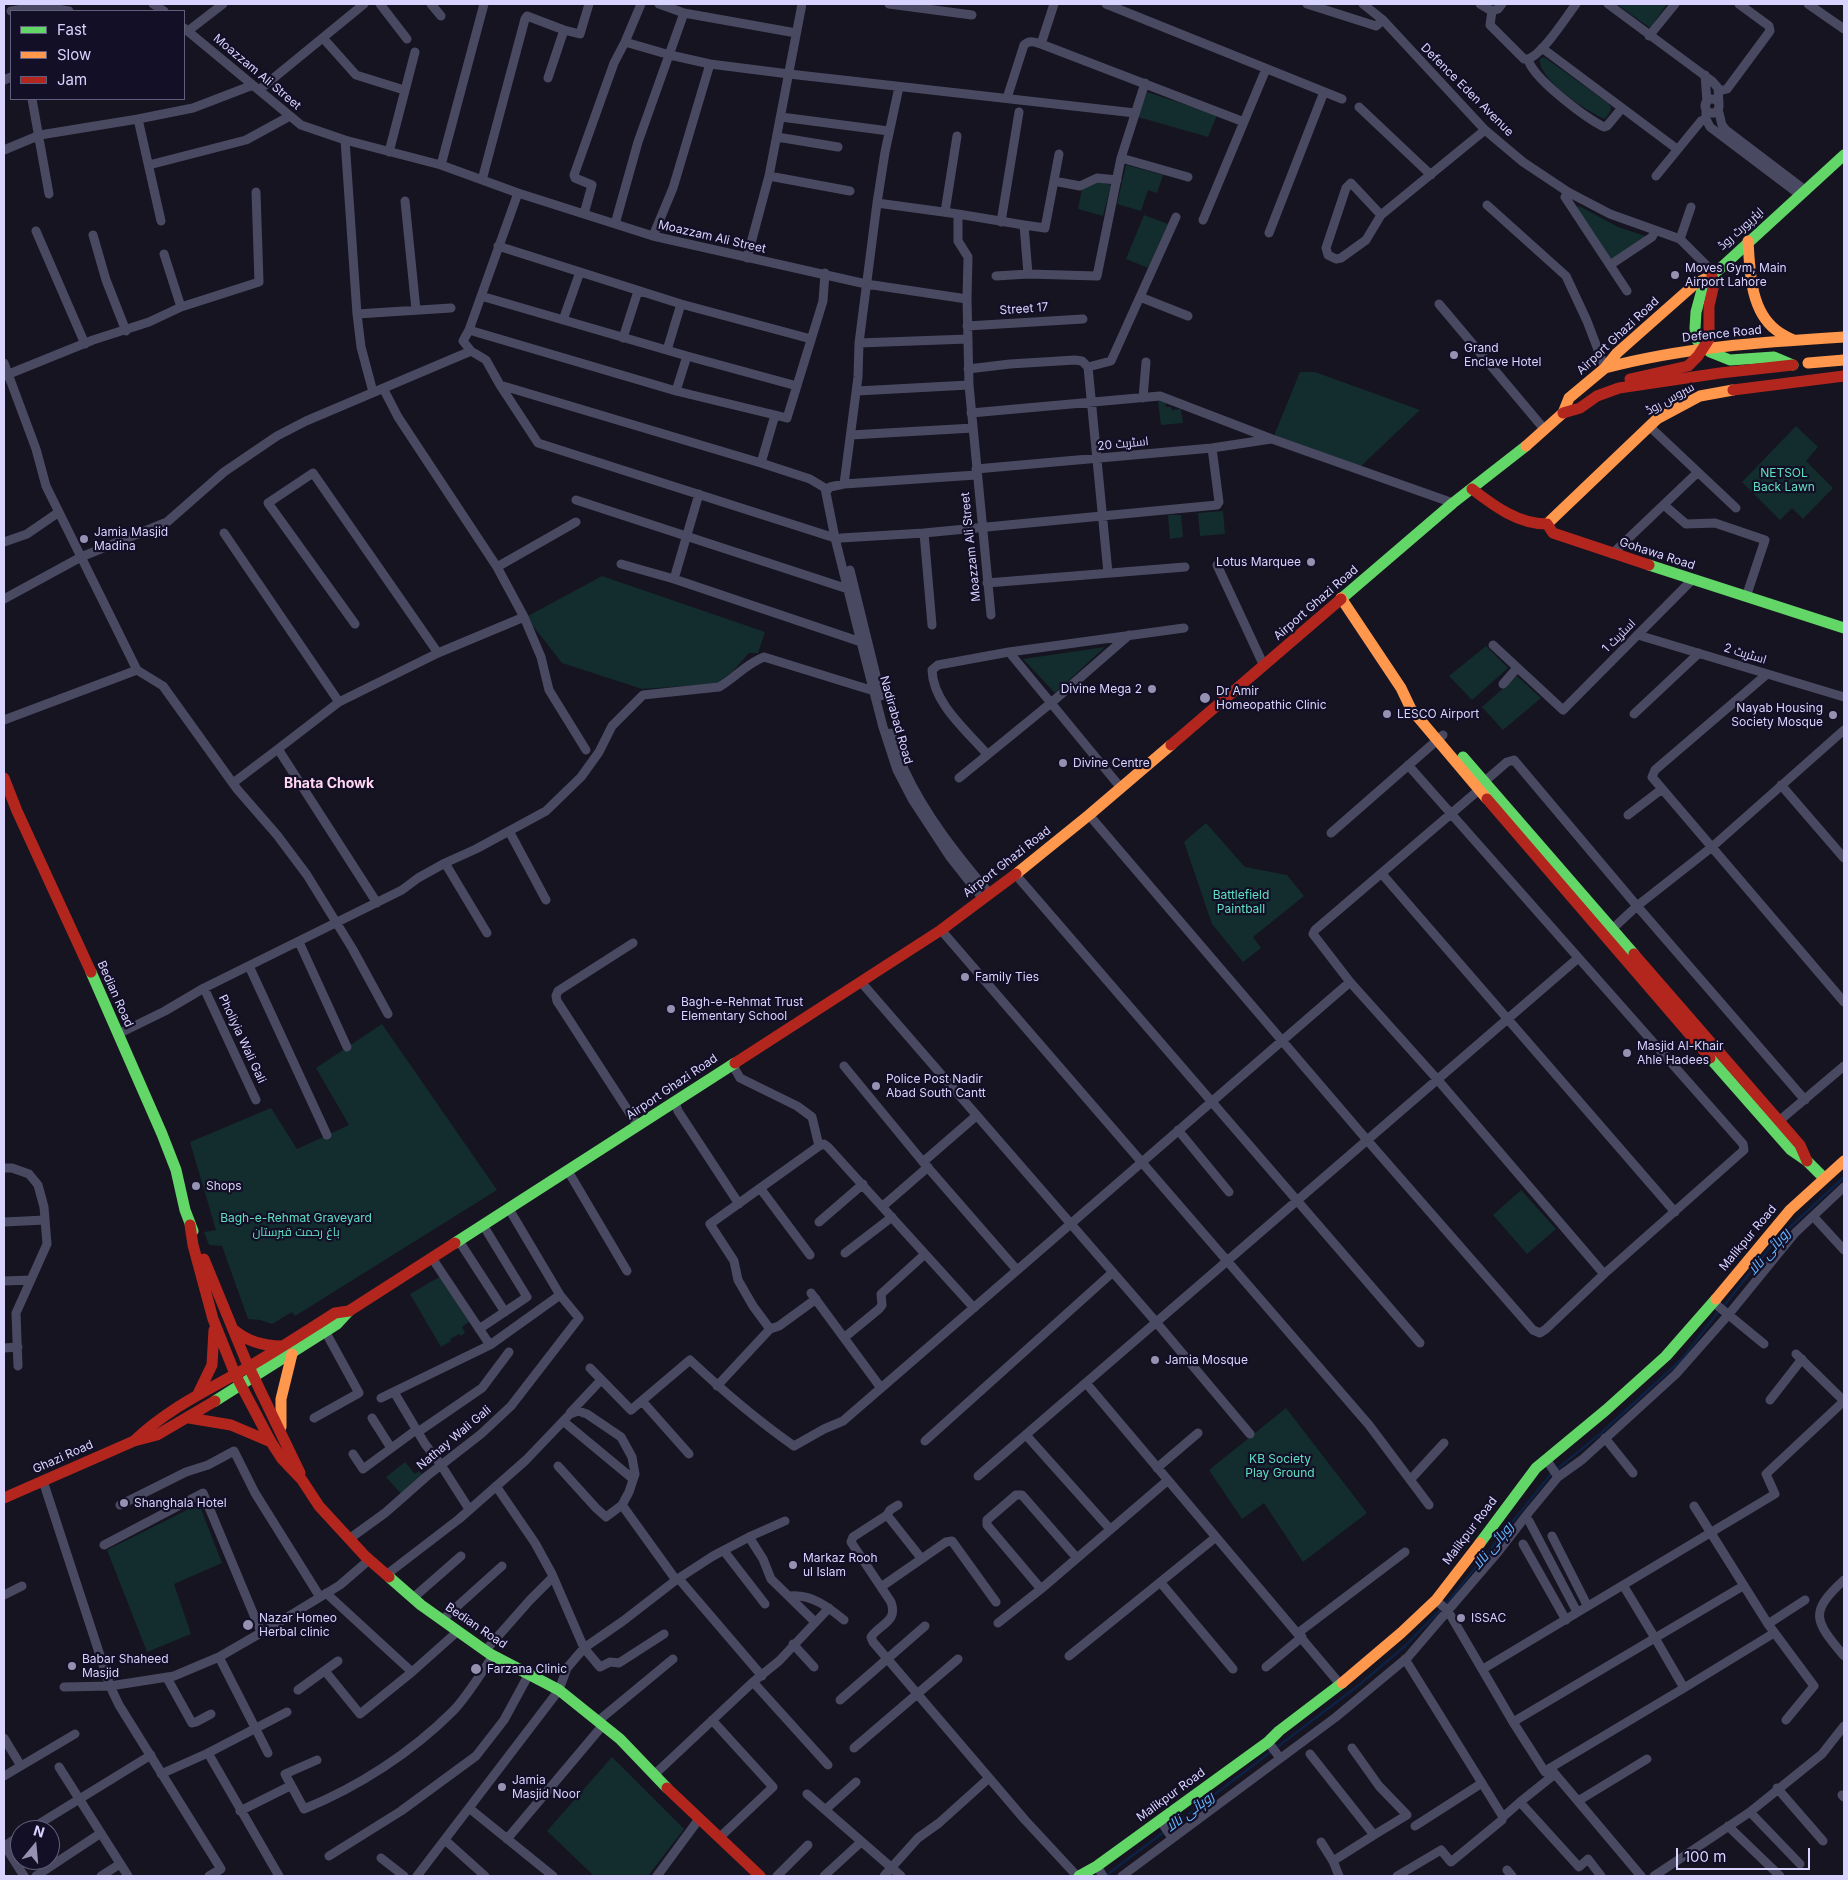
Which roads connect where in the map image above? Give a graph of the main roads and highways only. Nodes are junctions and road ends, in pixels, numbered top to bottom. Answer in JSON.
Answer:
{"nodes":[{"id":1,"x":1844,"y":155,"type":"edge"},
{"id":2,"x":1748,"y":241,"type":"junction"},
{"id":3,"x":1710,"y":276,"type":"junction"},
{"id":4,"x":1844,"y":337,"type":"edge"},
{"id":5,"x":1793,"y":340,"type":"junction"},
{"id":6,"x":1705,"y":348,"type":"junction"},
{"id":7,"x":1844,"y":359,"type":"edge"},
{"id":8,"x":1793,"y":365,"type":"junction"},
{"id":9,"x":1604,"y":368,"type":"junction"},
{"id":10,"x":1844,"y":376,"type":"edge"},
{"id":11,"x":1609,"y":391,"type":"junction"},
{"id":12,"x":1563,"y":413,"type":"junction"},
{"id":13,"x":1472,"y":489,"type":"junction"},
{"id":14,"x":1547,"y":524,"type":"junction"},
{"id":15,"x":1341,"y":598,"type":"junction"},
{"id":16,"x":1844,"y":628,"type":"edge"},
{"id":17,"x":4,"y":778,"type":"edge"},
{"id":18,"x":17,"y":811,"type":"junction"},
{"id":19,"x":4,"y":812,"type":"edge"},
{"id":20,"x":1609,"y":933,"type":"junction"},
{"id":21,"x":1807,"y":1161,"type":"junction"},
{"id":22,"x":1844,"y":1161,"type":"edge"},
{"id":23,"x":1824,"y":1178,"type":"junction"},
{"id":24,"x":190,"y":1225,"type":"junction"},
{"id":25,"x":349,"y":1311,"type":"junction"},
{"id":26,"x":213,"y":1319,"type":"junction"},
{"id":27,"x":232,"y":1329,"type":"junction"},
{"id":28,"x":282,"y":1346,"type":"junction"},
{"id":29,"x":292,"y":1354,"type":"junction"},
{"id":30,"x":251,"y":1372,"type":"junction"},
{"id":31,"x":235,"y":1374,"type":"junction"},
{"id":32,"x":240,"y":1385,"type":"junction"},
{"id":33,"x":197,"y":1396,"type":"junction"},
{"id":34,"x":189,"y":1418,"type":"junction"},
{"id":35,"x":282,"y":1434,"type":"junction"},
{"id":36,"x":134,"y":1441,"type":"junction"},
{"id":37,"x":270,"y":1442,"type":"junction"},
{"id":38,"x":302,"y":1480,"type":"junction"},
{"id":39,"x":4,"y":1498,"type":"edge"},
{"id":40,"x":1100,"y":1871,"type":"edge"},
{"id":41,"x":760,"y":1876,"type":"edge"},
{"id":42,"x":1078,"y":1876,"type":"edge"}],
"edges":[{"from":1,"to":2,"type":"main road","name":"ایئرپورٹ روڈ"},
{"from":2,"to":3,"type":"main road","name":"ایئرپورٹ روڈ"},
{"from":2,"to":5,"type":"main road"},
{"from":3,"to":6,"type":"main road"},
{"from":3,"to":9,"type":"main road","name":"Airport Ghazi Road"},
{"from":4,"to":5,"type":"main road","name":"Defence Road"},
{"from":5,"to":6,"type":"main road","name":"Defence Road"},
{"from":6,"to":8,"type":"main road"},
{"from":6,"to":9,"type":"main road","name":"Defence Road"},
{"from":6,"to":11,"type":"main road"},
{"from":7,"to":8,"type":"main road"},
{"from":8,"to":11,"type":"main road"},
{"from":9,"to":12,"type":"main road","name":"Airport Ghazi Road"},
{"from":10,"to":14,"type":"main road","name":"سروس روڈ"},
{"from":11,"to":12,"type":"main road"},
{"from":12,"to":13,"type":"main road","name":"Airport Ghazi Road"},
{"from":13,"to":14,"type":"main road","name":"Gohawa Road"},
{"from":13,"to":15,"type":"main road","name":"Airport Ghazi Road"},
{"from":14,"to":16,"type":"main road","name":"Gohawa Road"},
{"from":15,"to":20,"type":"main road"},
{"from":15,"to":25,"type":"main road","name":"Airport Ghazi Road"},
{"from":17,"to":18,"type":"main road","name":"Bedian Road"},
{"from":18,"to":19,"type":"main road"},
{"from":18,"to":24,"type":"main road","name":"Bedian Road"},
{"from":20,"to":21,"type":"main road"},
{"from":20,"to":21,"type":"main road"},
{"from":21,"to":23,"type":"main road"},
{"from":22,"to":23,"type":"main road","name":"Malikpur Road"},
{"from":23,"to":40,"type":"main road","name":"Malikpur Road"},
{"from":24,"to":26,"type":"main road","name":"Bedian Road"},
{"from":24,"to":27,"type":"main road","name":"Bedian Road"},
{"from":25,"to":28,"type":"main road","name":"Airport Ghazi Road"},
{"from":25,"to":29,"type":"main road"},
{"from":26,"to":31,"type":"main road","name":"Bedian Road"},
{"from":26,"to":33,"type":"main road"},
{"from":27,"to":28,"type":"main road"},
{"from":27,"to":30,"type":"main road","name":"Bedian Road"},
{"from":28,"to":30,"type":"main road","name":"Airport Ghazi Road"},
{"from":29,"to":30,"type":"main road"},
{"from":29,"to":35,"type":"main road"},
{"from":30,"to":31,"type":"main road","name":"Ghazi Road"},
{"from":30,"to":32,"type":"main road","name":"Ghazi Road"},
{"from":30,"to":35,"type":"main road","name":"Bedian Road"},
{"from":31,"to":32,"type":"main road","name":"Bedian Road"},
{"from":31,"to":33,"type":"main road","name":"Ghazi Road"},
{"from":32,"to":34,"type":"main road","name":"Ghazi Road"},
{"from":32,"to":37,"type":"main road","name":"Bedian Road"},
{"from":33,"to":36,"type":"main road","name":"Ghazi Road"},
{"from":34,"to":36,"type":"main road","name":"Ghazi Road"},
{"from":34,"to":37,"type":"main road"},
{"from":35,"to":38,"type":"main road","name":"Bedian Road"},
{"from":36,"to":39,"type":"main road","name":"Ghazi Road"},
{"from":37,"to":38,"type":"main road","name":"Bedian Road"},
{"from":38,"to":41,"type":"main road","name":"Bedian Road"},
{"from":40,"to":42,"type":"main road","name":"Malikpur Road"}]}
